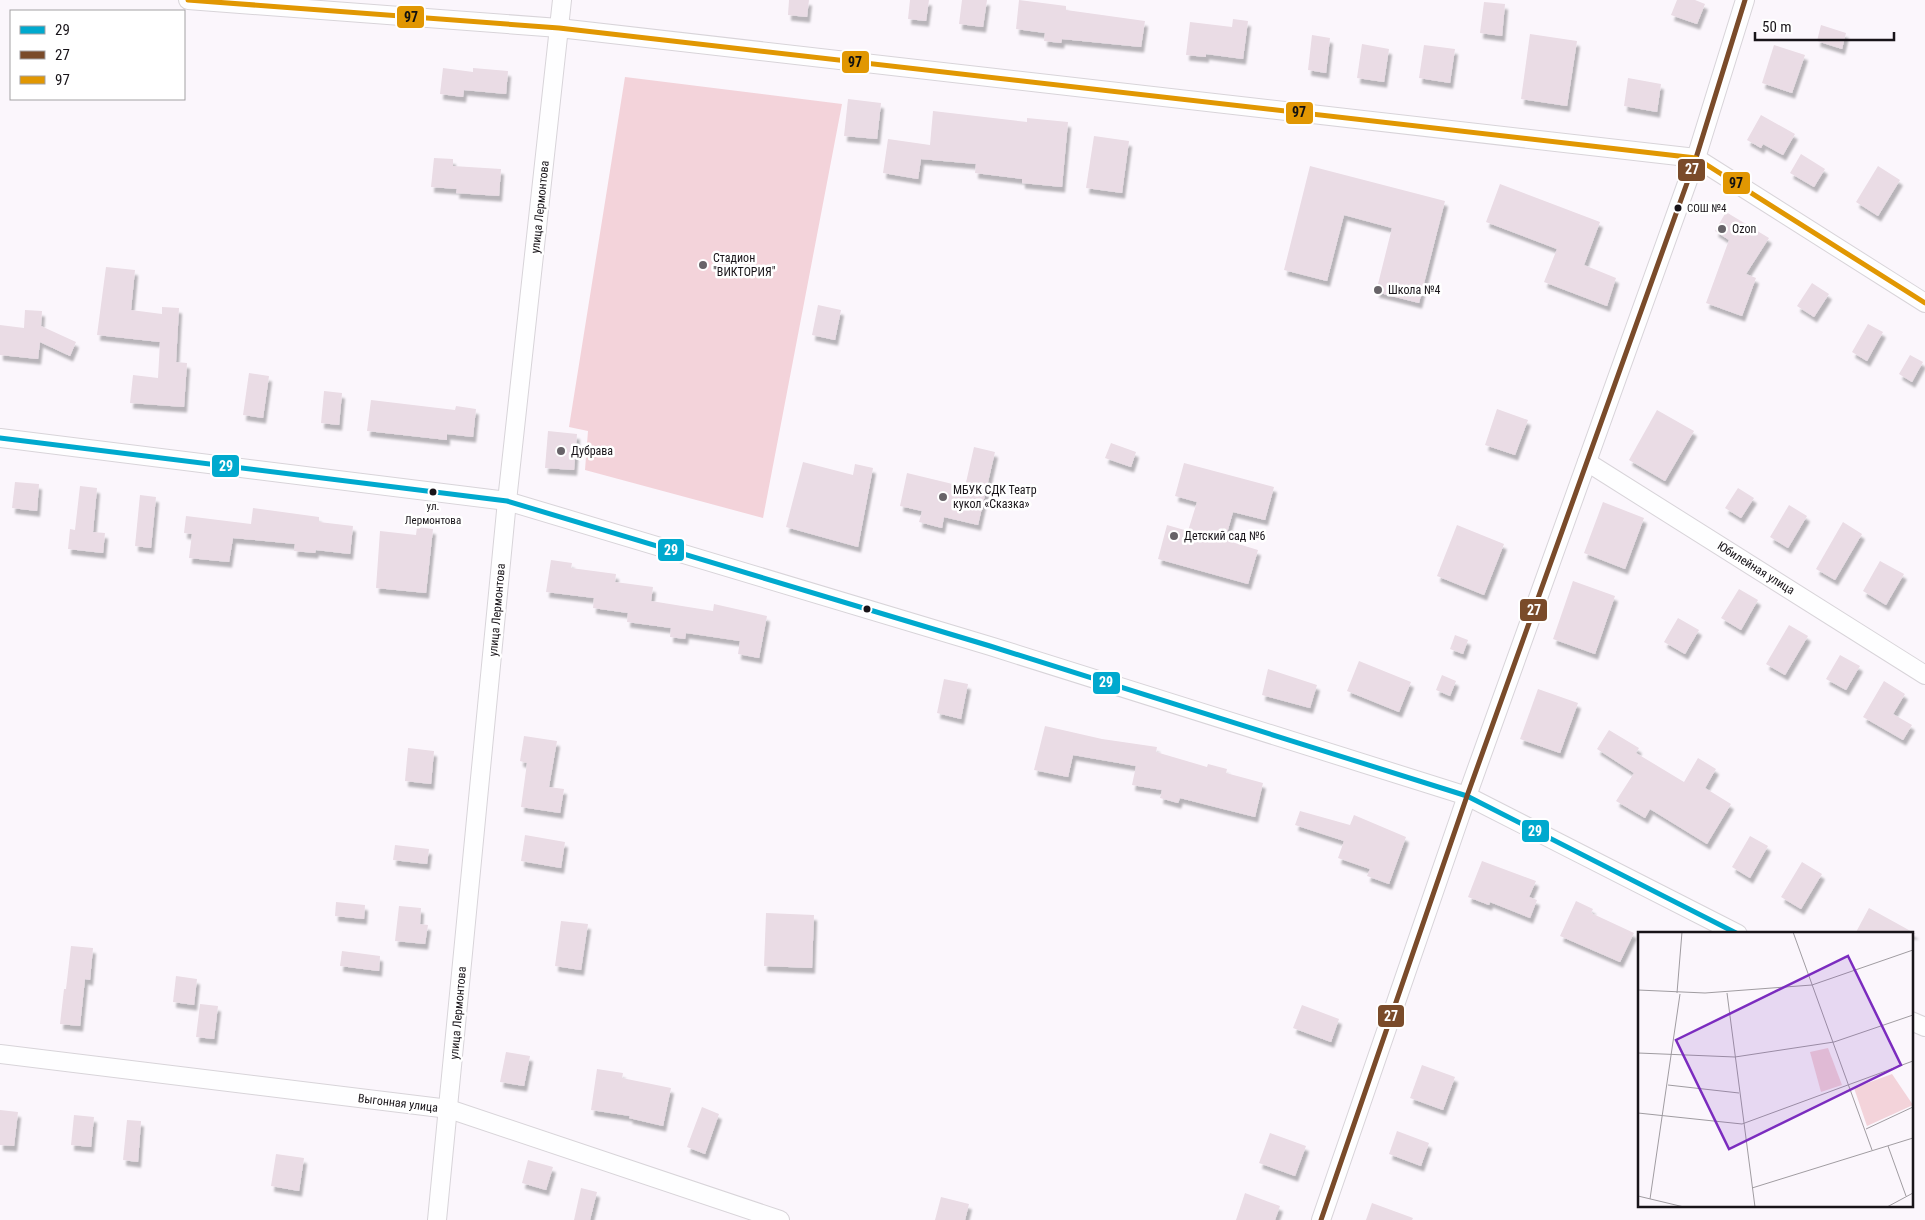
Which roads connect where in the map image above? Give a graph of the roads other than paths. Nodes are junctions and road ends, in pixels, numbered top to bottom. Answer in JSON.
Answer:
{"nodes":[{"id":1,"x":188,"y":0,"type":"edge"},
{"id":2,"x":562,"y":0,"type":"edge"},
{"id":3,"x":1745,"y":0,"type":"edge"},
{"id":4,"x":559,"y":28,"type":"junction"},
{"id":5,"x":1696,"y":158,"type":"junction"},
{"id":6,"x":1925,"y":302,"type":"edge"},
{"id":7,"x":0,"y":438,"type":"edge"},
{"id":8,"x":1587,"y":462,"type":"junction"},
{"id":9,"x":507,"y":501,"type":"junction"},
{"id":10,"x":1925,"y":675,"type":"edge"},
{"id":11,"x":1467,"y":796,"type":"junction"},
{"id":12,"x":1734,"y":932,"type":"edge"},
{"id":13,"x":1912,"y":1020,"type":"edge"},
{"id":14,"x":1925,"y":1027,"type":"edge"},
{"id":15,"x":0,"y":1054,"type":"edge"},
{"id":16,"x":449,"y":1109,"type":"junction"},
{"id":17,"x":437,"y":1220,"type":"edge"},
{"id":18,"x":780,"y":1220,"type":"edge"},
{"id":19,"x":1320,"y":1220,"type":"edge"}],
"edges":[{"from":1,"to":4,"type":"street"},
{"from":2,"to":4,"type":"street","name":"улица Лермонтова"},
{"from":3,"to":5,"type":"street"},
{"from":4,"to":5,"type":"street"},
{"from":4,"to":9,"type":"street","name":"улица Лермонтова"},
{"from":5,"to":6,"type":"street"},
{"from":5,"to":8,"type":"street"},
{"from":7,"to":9,"type":"street"},
{"from":8,"to":10,"type":"street","name":"Юбилейная улица"},
{"from":8,"to":11,"type":"street"},
{"from":9,"to":11,"type":"street"},
{"from":9,"to":16,"type":"street","name":"улица Лермонтова"},
{"from":11,"to":12,"type":"street"},
{"from":11,"to":19,"type":"street"},
{"from":13,"to":14,"type":"street"},
{"from":15,"to":16,"type":"street","name":"Выгонная улица"},
{"from":16,"to":17,"type":"street","name":"улица Лермонтова"},
{"from":16,"to":18,"type":"street","name":"Выгонная улица"}]}
